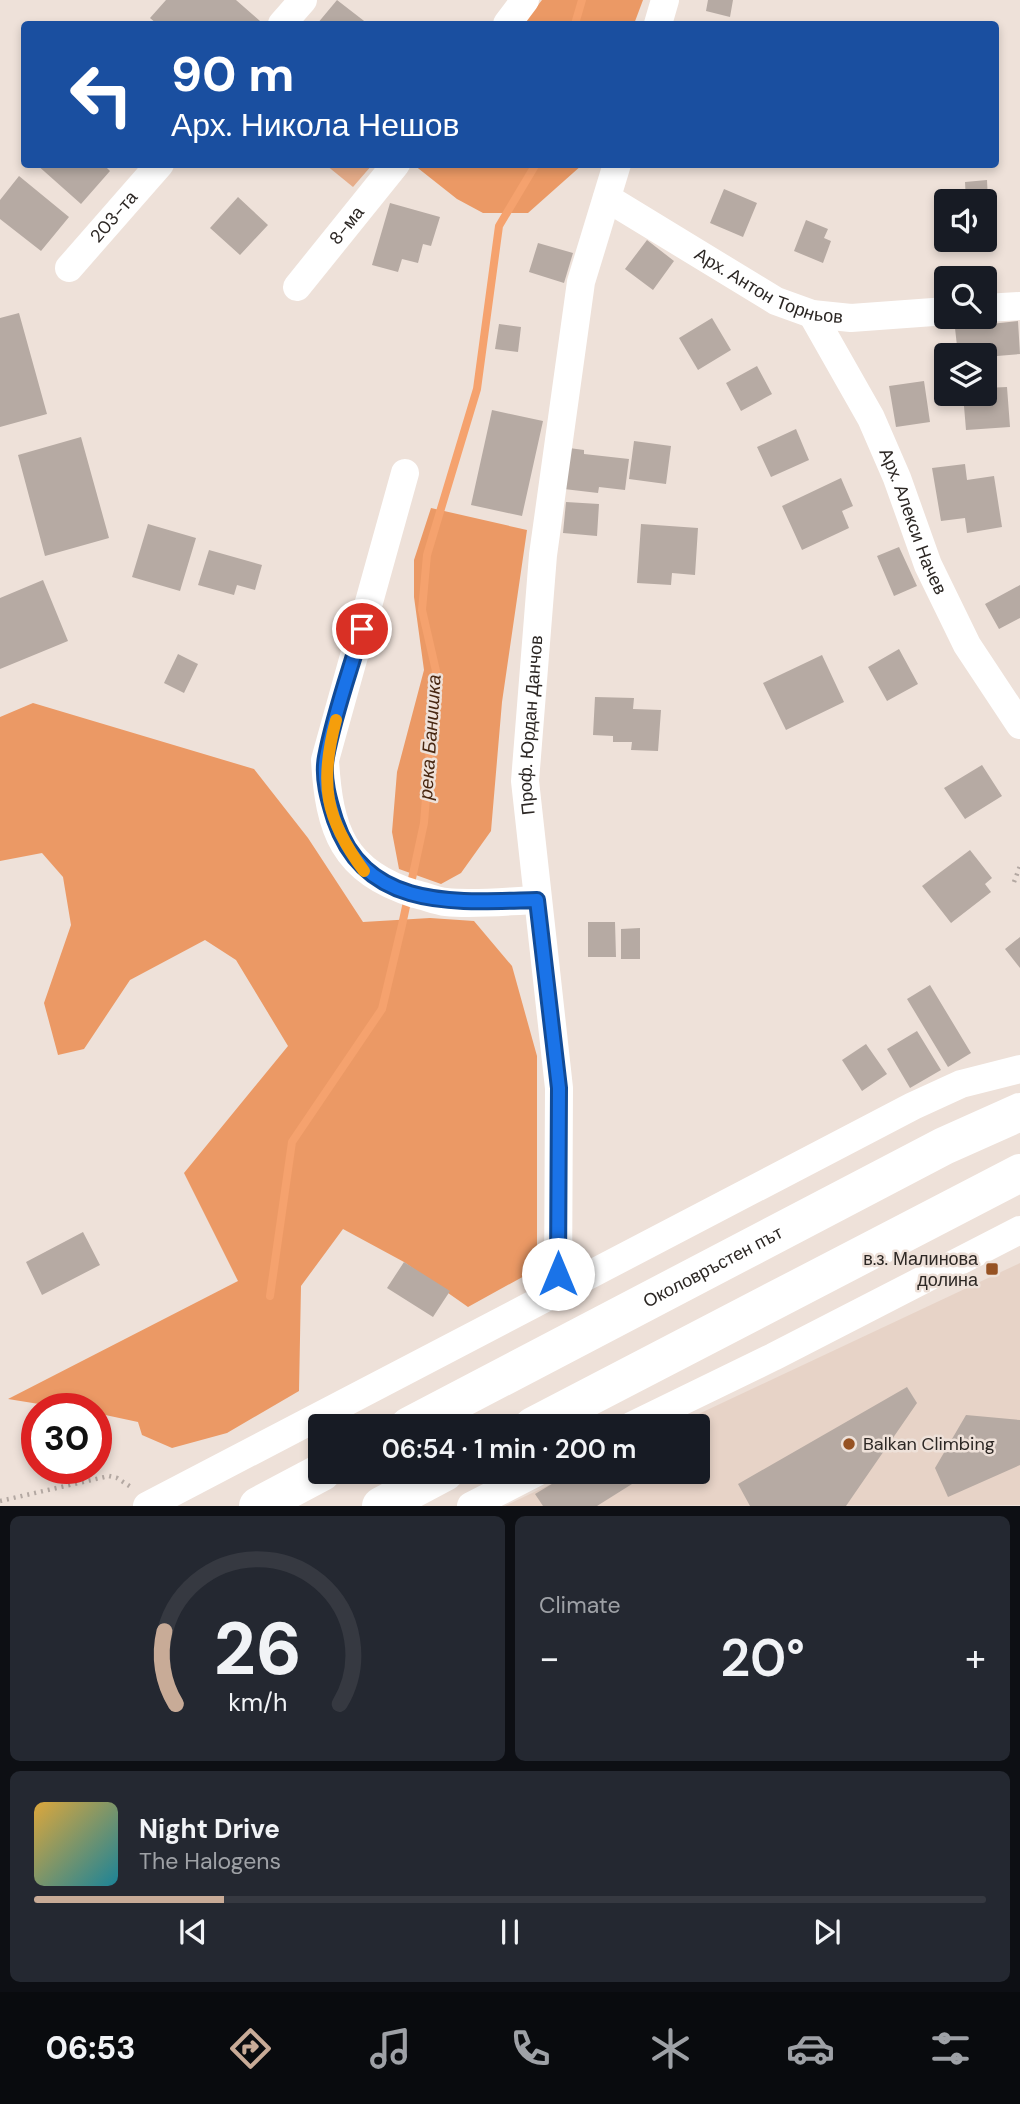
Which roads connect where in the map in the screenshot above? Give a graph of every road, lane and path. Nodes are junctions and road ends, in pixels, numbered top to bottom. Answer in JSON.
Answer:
{"nodes":[{"id":1,"x":303,"y":0,"type":"edge"},
{"id":2,"x":525,"y":0,"type":"edge"},
{"id":3,"x":665,"y":0,"type":"edge"},
{"id":4,"x":285,"y":21,"type":"edge"},
{"id":5,"x":509,"y":21,"type":"edge"},
{"id":6,"x":659,"y":21,"type":"edge"},
{"id":7,"x":156,"y":168,"type":"edge"},
{"id":8,"x":393,"y":168,"type":"edge"},
{"id":9,"x":616,"y":168,"type":"edge"},
{"id":10,"x":607,"y":198,"type":"junction"},
{"id":11,"x":69,"y":268,"type":"dead end"},
{"id":12,"x":297,"y":287,"type":"dead end"},
{"id":13,"x":1020,"y":306,"type":"edge"},
{"id":14,"x":997,"y":307,"type":"edge"},
{"id":15,"x":934,"y":312,"type":"edge"},
{"id":16,"x":812,"y":314,"type":"junction"},
{"id":17,"x":405,"y":473,"type":"dead end"},
{"id":18,"x":1020,"y":725,"type":"edge"},
{"id":19,"x":1020,"y":866,"type":"edge"},
{"id":20,"x":1014,"y":882,"type":"dead end"},
{"id":21,"x":537,"y":900,"type":"junction"},
{"id":22,"x":1020,"y":1069,"type":"edge"},
{"id":23,"x":1020,"y":1112,"type":"edge"},
{"id":24,"x":1020,"y":1173,"type":"edge"},
{"id":25,"x":1020,"y":1230,"type":"edge"},
{"id":26,"x":558,"y":1292,"type":"junction"},
{"id":27,"x":432,"y":1414,"type":"edge"},
{"id":28,"x":556,"y":1414,"type":"edge"},
{"id":29,"x":656,"y":1414,"type":"edge"},
{"id":30,"x":308,"y":1479,"type":"edge"},
{"id":31,"x":422,"y":1484,"type":"edge"},
{"id":32,"x":514,"y":1484,"type":"edge"},
{"id":33,"x":143,"y":1500,"type":"edge"},
{"id":34,"x":0,"y":1501,"type":"edge"},
{"id":35,"x":258,"y":1506,"type":"edge"},
{"id":36,"x":380,"y":1506,"type":"edge"},
{"id":37,"x":471,"y":1506,"type":"edge"}],
"edges":[{"from":1,"to":4,"type":"street"},
{"from":2,"to":5,"type":"street"},
{"from":3,"to":6,"type":"street"},
{"from":7,"to":11,"type":"street","name":"203-та"},
{"from":8,"to":12,"type":"street","name":"8-ма"},
{"from":9,"to":10,"type":"street","name":"Проф. Юрдан Данчов"},
{"from":10,"to":16,"type":"street","name":"Арх. Антон Торньов"},
{"from":10,"to":21,"type":"street","name":"Проф. Юрдан Данчов"},
{"from":13,"to":14,"type":"street"},
{"from":15,"to":16,"type":"street","name":"Арх. Антон Торньов"},
{"from":16,"to":18,"type":"street","name":"Арх. Алекси Начев"},
{"from":17,"to":21,"type":"street"},
{"from":19,"to":20,"type":"path"},
{"from":21,"to":26,"type":"street","name":"Проф. Юрдан Данчов"},
{"from":22,"to":26,"type":"street"},
{"from":23,"to":27,"type":"highway","name":"Околовръстен път"},
{"from":24,"to":28,"type":"highway"},
{"from":25,"to":29,"type":"street"},
{"from":26,"to":33,"type":"street"},
{"from":30,"to":35,"type":"highway"},
{"from":31,"to":36,"type":"highway"},
{"from":32,"to":37,"type":"street"},
{"from":33,"to":34,"type":"path"}]}
